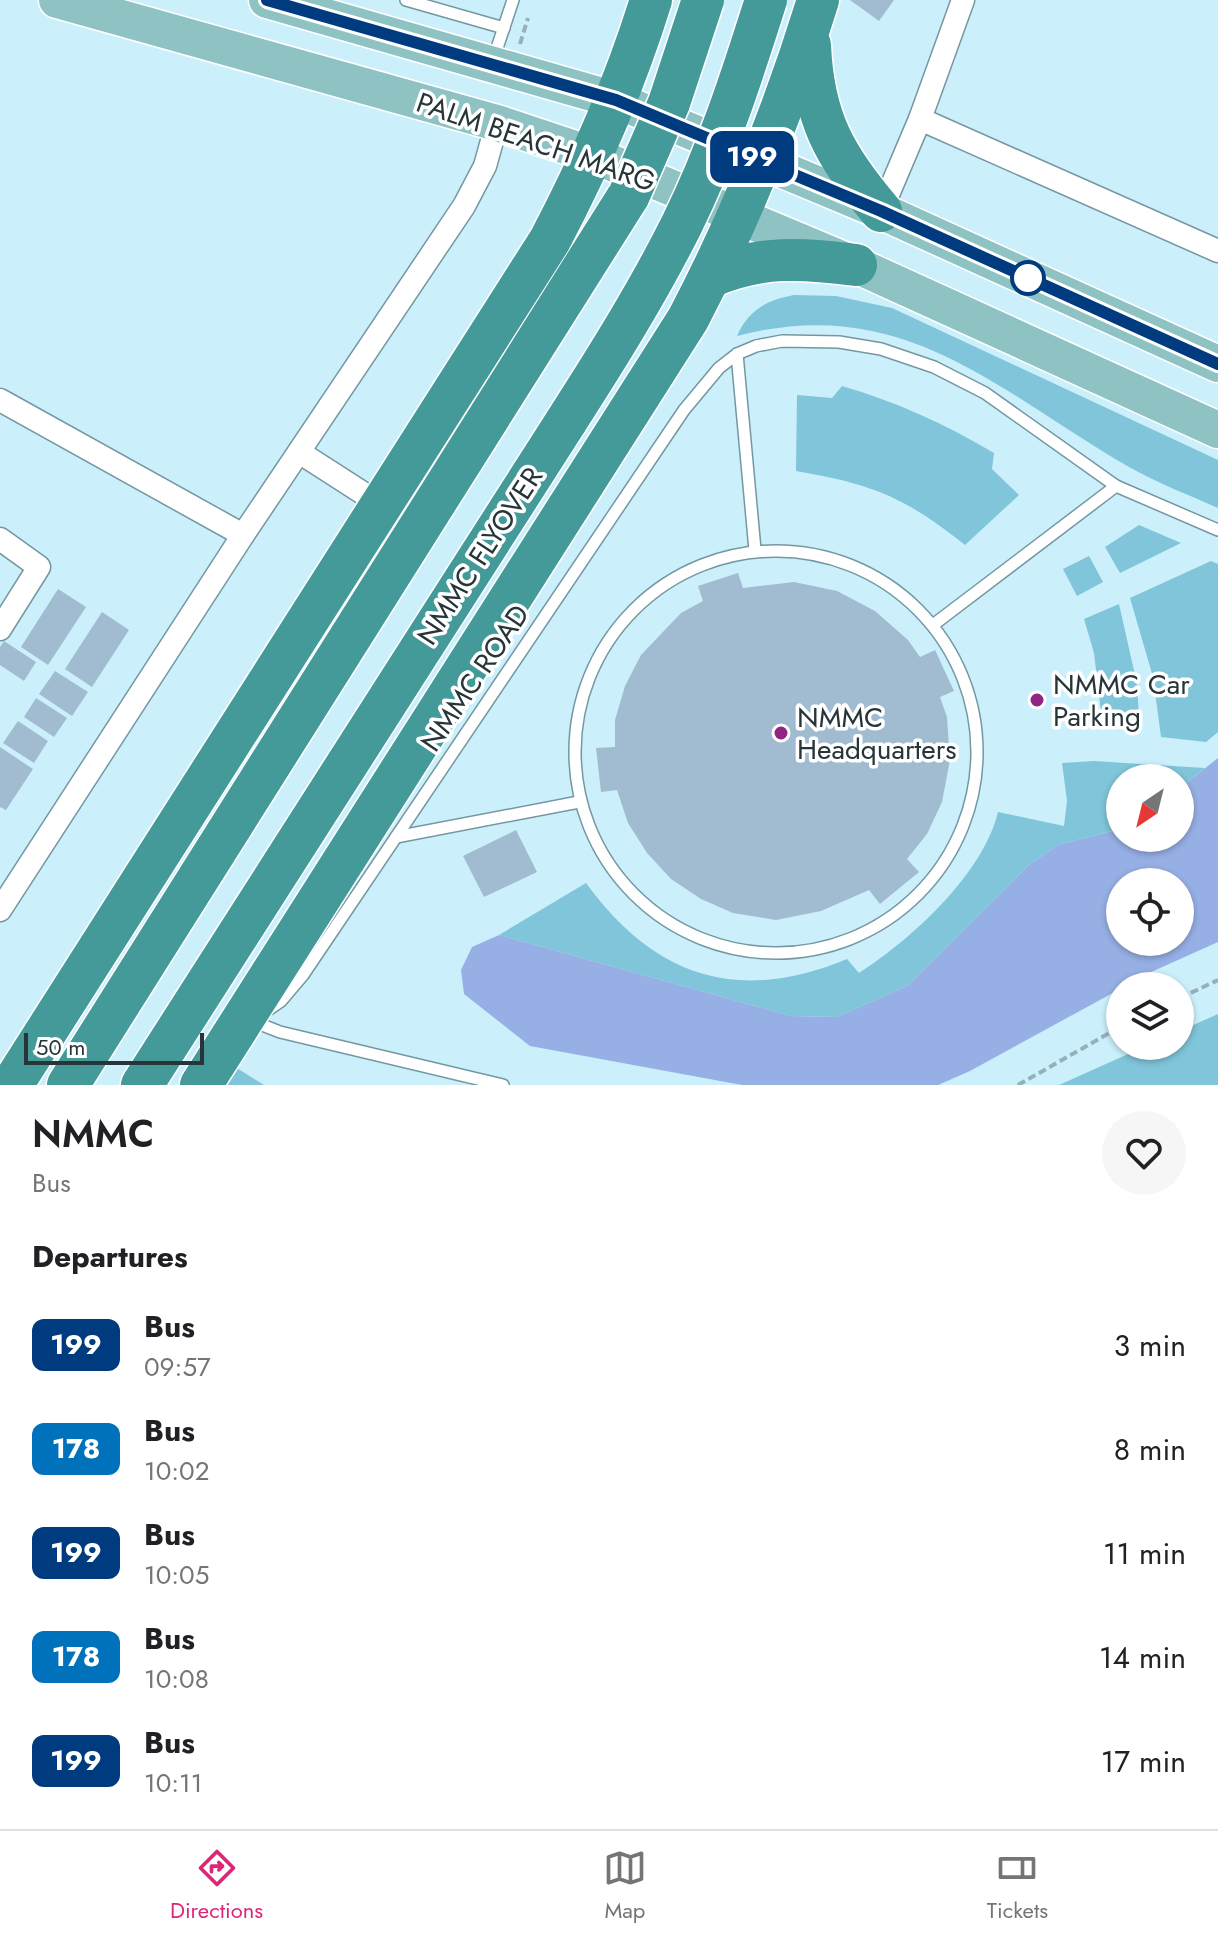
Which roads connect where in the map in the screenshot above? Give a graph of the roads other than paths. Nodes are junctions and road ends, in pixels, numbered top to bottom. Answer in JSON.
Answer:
{"nodes":[{"id":1,"x":57,"y":0,"type":"edge"},
{"id":2,"x":267,"y":0,"type":"edge"},
{"id":3,"x":406,"y":0,"type":"edge"},
{"id":4,"x":513,"y":0,"type":"edge"},
{"id":5,"x":651,"y":0,"type":"edge"},
{"id":6,"x":703,"y":0,"type":"edge"},
{"id":7,"x":766,"y":0,"type":"edge"},
{"id":8,"x":963,"y":0,"type":"edge"},
{"id":9,"x":814,"y":14,"type":"edge"},
{"id":10,"x":504,"y":28,"type":"junction"},
{"id":11,"x":492,"y":63,"type":"junction"},
{"id":12,"x":616,"y":100,"type":"junction"},
{"id":13,"x":920,"y":119,"type":"junction"},
{"id":14,"x":497,"y":123,"type":"junction"},
{"id":15,"x":593,"y":155,"type":"junction"},
{"id":16,"x":763,"y":162,"type":"junction"},
{"id":17,"x":881,"y":211,"type":"junction"},
{"id":18,"x":739,"y":216,"type":"junction"},
{"id":19,"x":1218,"y":251,"type":"edge"},
{"id":20,"x":856,"y":265,"type":"junction"},
{"id":21,"x":710,"y":277,"type":"junction"},
{"id":22,"x":737,"y":354,"type":"junction"},
{"id":23,"x":1218,"y":364,"type":"edge"},
{"id":24,"x":1150,"y":399,"type":"junction"},
{"id":25,"x":0,"y":400,"type":"edge"},
{"id":26,"x":1218,"y":430,"type":"edge"},
{"id":27,"x":1218,"y":437,"type":"edge"},
{"id":28,"x":299,"y":452,"type":"junction"},
{"id":29,"x":1116,"y":486,"type":"junction"},
{"id":30,"x":383,"y":506,"type":"junction"},
{"id":31,"x":1218,"y":530,"type":"edge"},
{"id":32,"x":243,"y":535,"type":"junction"},
{"id":33,"x":0,"y":539,"type":"edge"},
{"id":34,"x":755,"y":550,"type":"junction"},
{"id":35,"x":933,"y":625,"type":"junction"},
{"id":36,"x":0,"y":629,"type":"edge"},
{"id":37,"x":579,"y":802,"type":"junction"},
{"id":38,"x":396,"y":837,"type":"junction"},
{"id":39,"x":4,"y":894,"type":"edge"},
{"id":40,"x":245,"y":1017,"type":"junction"},
{"id":41,"x":12,"y":1085,"type":"edge"},
{"id":42,"x":68,"y":1085,"type":"edge"},
{"id":43,"x":142,"y":1085,"type":"edge"},
{"id":44,"x":201,"y":1085,"type":"edge"},
{"id":45,"x":503,"y":1085,"type":"edge"}],
"edges":[{"from":1,"to":14,"type":"main road","name":"PALM BEACH MARG"},
{"from":2,"to":11,"type":"main road","name":"PALM BEACH MARG"},
{"from":3,"to":10,"type":"lane"},
{"from":4,"to":10,"type":"lane"},
{"from":5,"to":12,"type":"highway"},
{"from":6,"to":42,"type":"highway","bridge":true},
{"from":7,"to":43,"type":"highway","name":"NMMC FLYOVER","bridge":true},
{"from":8,"to":13,"type":"street"},
{"from":9,"to":16,"type":"highway"},
{"from":9,"to":17,"type":"highway"},
{"from":10,"to":11,"type":"lane"},
{"from":11,"to":12,"type":"main road","name":"PALM BEACH MARG"},
{"from":12,"to":15,"type":"highway"},
{"from":12,"to":16,"type":"main road","name":"PALM BEACH MARG"},
{"from":13,"to":17,"type":"street"},
{"from":13,"to":19,"type":"street"},
{"from":14,"to":15,"type":"main road","name":"PALM BEACH MARG"},
{"from":14,"to":28,"type":"street"},
{"from":15,"to":18,"type":"main road","name":"PALM BEACH MARG"},
{"from":15,"to":30,"type":"highway"},
{"from":16,"to":17,"type":"main road","name":"PALM BEACH MARG"},
{"from":16,"to":18,"type":"highway"},
{"from":17,"to":23,"type":"main road","name":"PALM BEACH MARG"},
{"from":18,"to":20,"type":"main road","name":"PALM BEACH MARG"},
{"from":18,"to":21,"type":"highway"},
{"from":20,"to":21,"type":"highway"},
{"from":20,"to":24,"type":"main road","name":"PALM BEACH MARG"},
{"from":21,"to":40,"type":"highway"},
{"from":22,"to":29,"type":"lane","name":"NMMC ROAD"},
{"from":22,"to":34,"type":"lane"},
{"from":22,"to":38,"type":"lane","name":"NMMC ROAD"},
{"from":24,"to":26,"type":"main road","name":"PALM BEACH MARG"},
{"from":24,"to":27,"type":"lane"},
{"from":25,"to":32,"type":"street"},
{"from":28,"to":30,"type":"street"},
{"from":28,"to":32,"type":"street"},
{"from":29,"to":31,"type":"lane","name":"NMMC ROAD"},
{"from":29,"to":35,"type":"lane"},
{"from":30,"to":41,"type":"highway"},
{"from":32,"to":39,"type":"street"},
{"from":33,"to":36,"type":"street"},
{"from":34,"to":35,"type":"lane"},
{"from":34,"to":37,"type":"lane"},
{"from":35,"to":37,"type":"lane"},
{"from":37,"to":38,"type":"lane"},
{"from":38,"to":40,"type":"lane","name":"NMMC ROAD"},
{"from":40,"to":44,"type":"highway"},
{"from":40,"to":45,"type":"lane"}]}
